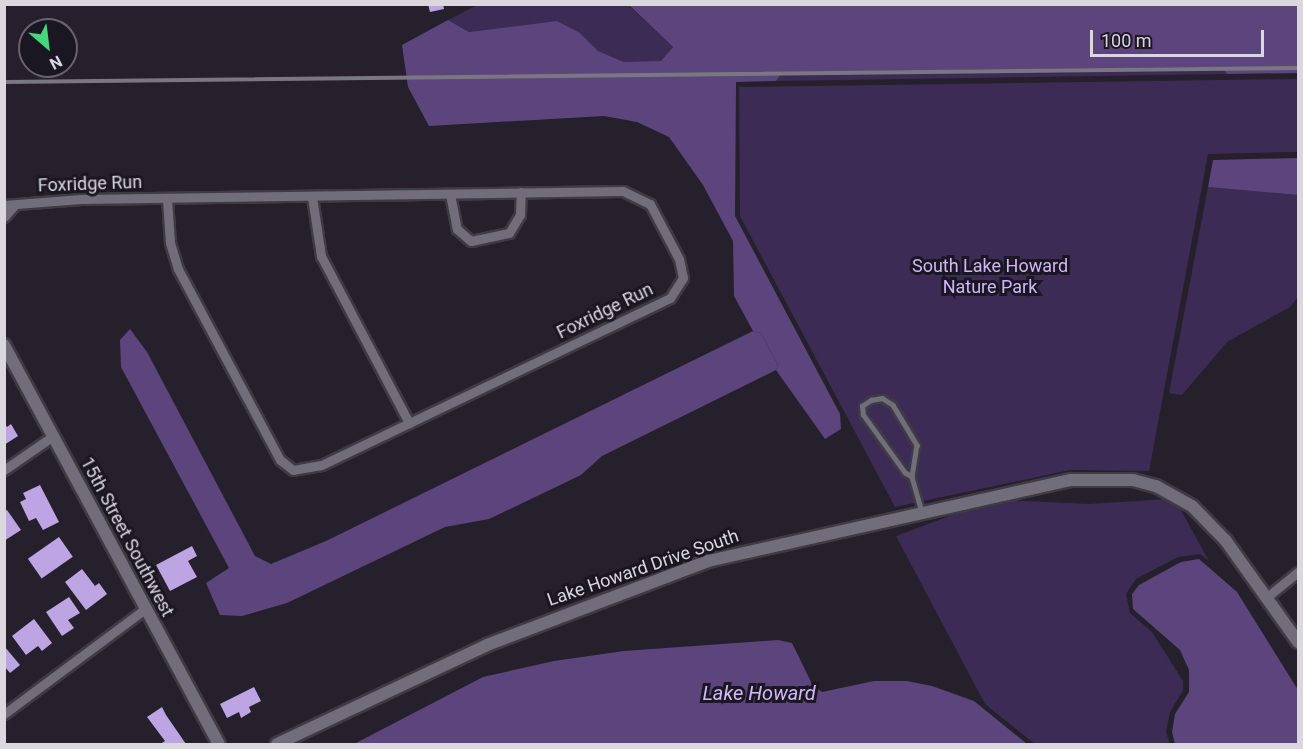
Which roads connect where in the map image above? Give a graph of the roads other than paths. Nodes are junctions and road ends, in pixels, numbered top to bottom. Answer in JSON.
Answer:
{"nodes":[{"id":1,"x":520,"y":192,"type":"junction"},
{"id":2,"x":450,"y":194,"type":"junction"},
{"id":3,"x":312,"y":197,"type":"junction"},
{"id":4,"x":167,"y":198,"type":"junction"},
{"id":5,"x":9,"y":206,"type":"edge"},
{"id":6,"x":4,"y":217,"type":"edge"},
{"id":7,"x":4,"y":345,"type":"edge"},
{"id":8,"x":409,"y":423,"type":"junction"},
{"id":9,"x":52,"y":436,"type":"junction"},
{"id":10,"x":4,"y":470,"type":"edge"},
{"id":11,"x":912,"y":477,"type":"junction"},
{"id":12,"x":922,"y":511,"type":"junction"},
{"id":13,"x":1299,"y":572,"type":"edge"},
{"id":14,"x":1267,"y":597,"type":"junction"},
{"id":15,"x":145,"y":609,"type":"junction"},
{"id":16,"x":1299,"y":642,"type":"edge"},
{"id":17,"x":4,"y":714,"type":"edge"},
{"id":18,"x":211,"y":738,"type":"edge"},
{"id":19,"x":219,"y":744,"type":"edge"},
{"id":20,"x":277,"y":744,"type":"edge"}],
"edges":[{"from":1,"to":2,"type":"street","name":"Foxridge Run"},
{"from":1,"to":2,"type":"street"},
{"from":1,"to":8,"type":"street","name":"Foxridge Run"},
{"from":2,"to":3,"type":"street","name":"Foxridge Run"},
{"from":3,"to":4,"type":"street","name":"Foxridge Run"},
{"from":3,"to":8,"type":"street"},
{"from":4,"to":5,"type":"street","name":"Foxridge Run"},
{"from":4,"to":8,"type":"street","name":"Foxridge Run"},
{"from":5,"to":6,"type":"street"},
{"from":7,"to":9,"type":"street","name":"15th Street Southwest"},
{"from":9,"to":10,"type":"street"},
{"from":9,"to":15,"type":"street","name":"15th Street Southwest"},
{"from":11,"to":11,"type":"lane"},
{"from":11,"to":12,"type":"lane"},
{"from":12,"to":14,"type":"street","name":"Lake Howard Drive South"},
{"from":12,"to":20,"type":"street","name":"Lake Howard Drive South"},
{"from":13,"to":14,"type":"street"},
{"from":14,"to":16,"type":"street","name":"Lake Howard Drive South"},
{"from":15,"to":17,"type":"street"},
{"from":15,"to":18,"type":"street","name":"15th Street Southwest"},
{"from":18,"to":19,"type":"street","name":"15th Street Southwest"}]}
